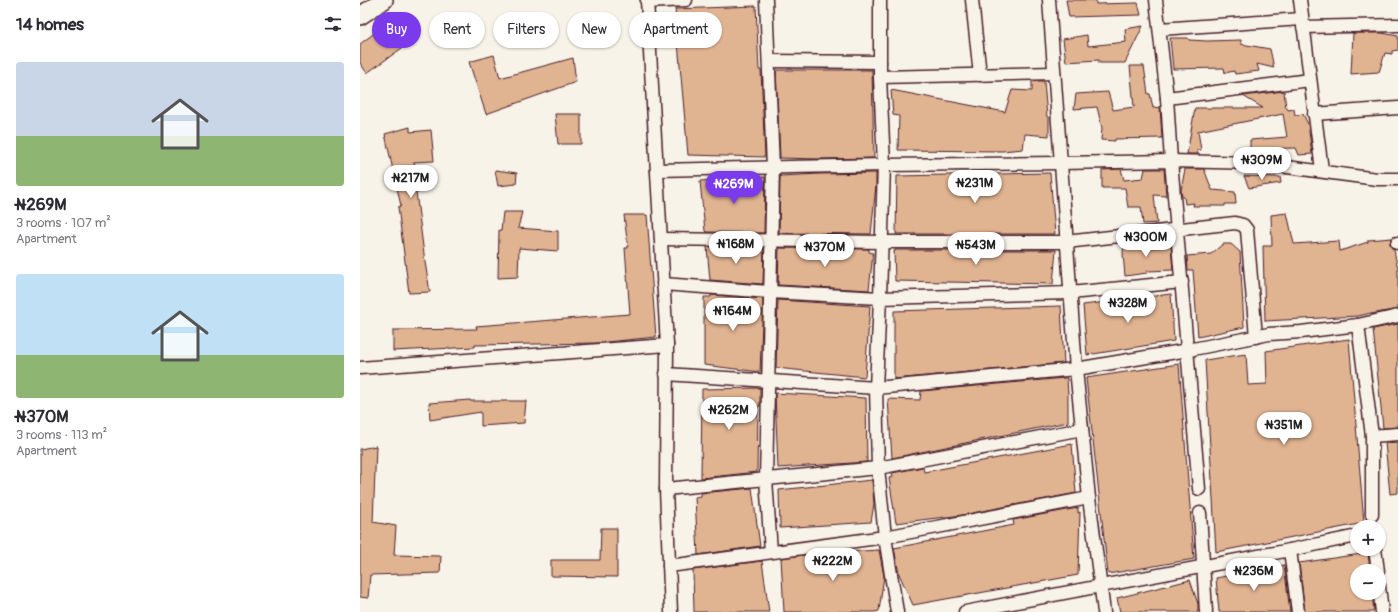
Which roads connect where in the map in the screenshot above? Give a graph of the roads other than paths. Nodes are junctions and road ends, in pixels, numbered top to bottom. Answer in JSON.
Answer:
{"nodes":[{"id":1,"x":384,"y":0,"type":"edge"},
{"id":2,"x":686,"y":0,"type":"edge"},
{"id":3,"x":766,"y":0,"type":"edge"},
{"id":4,"x":880,"y":0,"type":"edge"},
{"id":5,"x":972,"y":0,"type":"edge"},
{"id":6,"x":1049,"y":0,"type":"edge"},
{"id":7,"x":1156,"y":0,"type":"edge"},
{"id":8,"x":1300,"y":0,"type":"edge"},
{"id":9,"x":647,"y":1,"type":"edge"},
{"id":10,"x":360,"y":16,"type":"edge"},
{"id":11,"x":1303,"y":23,"type":"junction"},
{"id":12,"x":1398,"y":25,"type":"edge"},
{"id":13,"x":1160,"y":29,"type":"junction"},
{"id":14,"x":770,"y":61,"type":"junction"},
{"id":15,"x":880,"y":62,"type":"junction"},
{"id":16,"x":1054,"y":73,"type":"junction"},
{"id":17,"x":980,"y":75,"type":"junction"},
{"id":18,"x":880,"y":77,"type":"junction"},
{"id":19,"x":1310,"y":80,"type":"junction"},
{"id":20,"x":1167,"y":98,"type":"junction"},
{"id":21,"x":1398,"y":108,"type":"edge"},
{"id":22,"x":1314,"y":114,"type":"junction"},
{"id":23,"x":1171,"y":160,"type":"junction"},
{"id":24,"x":1060,"y":163,"type":"junction"},
{"id":25,"x":884,"y":164,"type":"junction"},
{"id":26,"x":774,"y":167,"type":"junction"},
{"id":27,"x":657,"y":170,"type":"junction"},
{"id":28,"x":1322,"y":170,"type":"junction"},
{"id":29,"x":1398,"y":179,"type":"edge"},
{"id":30,"x":1178,"y":229,"type":"junction"},
{"id":31,"x":661,"y":239,"type":"junction"},
{"id":32,"x":772,"y":242,"type":"junction"},
{"id":33,"x":882,"y":242,"type":"junction"},
{"id":34,"x":1066,"y":242,"type":"junction"},
{"id":35,"x":1182,"y":282,"type":"junction"},
{"id":36,"x":664,"y":284,"type":"junction"},
{"id":37,"x":770,"y":292,"type":"junction"},
{"id":38,"x":1070,"y":294,"type":"junction"},
{"id":39,"x":880,"y":298,"type":"junction"},
{"id":40,"x":1398,"y":316,"type":"edge"},
{"id":41,"x":1358,"y":325,"type":"junction"},
{"id":42,"x":1256,"y":337,"type":"junction"},
{"id":43,"x":667,"y":346,"type":"junction"},
{"id":44,"x":1188,"y":350,"type":"junction"},
{"id":45,"x":360,"y":368,"type":"edge"},
{"id":46,"x":1076,"y":369,"type":"junction"},
{"id":47,"x":666,"y":374,"type":"junction"},
{"id":48,"x":768,"y":381,"type":"junction"},
{"id":49,"x":876,"y":388,"type":"junction"},
{"id":50,"x":1082,"y":429,"type":"junction"},
{"id":51,"x":1398,"y":434,"type":"edge"},
{"id":52,"x":1372,"y":436,"type":"junction"},
{"id":53,"x":878,"y":468,"type":"junction"},
{"id":54,"x":766,"y":479,"type":"junction"},
{"id":55,"x":666,"y":489,"type":"junction"},
{"id":56,"x":1199,"y":489,"type":"dead end"},
{"id":57,"x":1089,"y":498,"type":"junction"},
{"id":58,"x":1200,"y":513,"type":"dead end"},
{"id":59,"x":1372,"y":515,"type":"dead end"},
{"id":60,"x":885,"y":537,"type":"junction"},
{"id":61,"x":1350,"y":537,"type":"edge"},
{"id":62,"x":1290,"y":550,"type":"junction"},
{"id":63,"x":771,"y":552,"type":"junction"},
{"id":64,"x":669,"y":566,"type":"junction"},
{"id":65,"x":1204,"y":566,"type":"junction"},
{"id":66,"x":1100,"y":586,"type":"junction"},
{"id":67,"x":1381,"y":600,"type":"edge"},
{"id":68,"x":671,"y":612,"type":"edge"},
{"id":69,"x":897,"y":612,"type":"edge"},
{"id":70,"x":965,"y":612,"type":"edge"},
{"id":71,"x":1104,"y":612,"type":"edge"},
{"id":72,"x":1206,"y":612,"type":"edge"},
{"id":73,"x":1298,"y":612,"type":"edge"},
{"id":74,"x":1382,"y":612,"type":"edge"}],
"edges":[{"from":1,"to":10,"type":"main road"},
{"from":2,"to":9,"type":"street"},
{"from":3,"to":14,"type":"street"},
{"from":4,"to":15,"type":"street"},
{"from":5,"to":17,"type":"street"},
{"from":6,"to":16,"type":"street"},
{"from":7,"to":13,"type":"street"},
{"from":8,"to":11,"type":"street"},
{"from":9,"to":27,"type":"street"},
{"from":11,"to":12,"type":"street"},
{"from":11,"to":13,"type":"street"},
{"from":11,"to":19,"type":"street"},
{"from":13,"to":20,"type":"street"},
{"from":14,"to":15,"type":"street"},
{"from":14,"to":26,"type":"street"},
{"from":15,"to":18,"type":"street"},
{"from":16,"to":17,"type":"street"},
{"from":16,"to":24,"type":"street"},
{"from":17,"to":18,"type":"street"},
{"from":18,"to":25,"type":"street"},
{"from":19,"to":20,"type":"street"},
{"from":19,"to":22,"type":"street"},
{"from":20,"to":23,"type":"street"},
{"from":21,"to":22,"type":"street"},
{"from":22,"to":28,"type":"street"},
{"from":23,"to":24,"type":"street"},
{"from":23,"to":28,"type":"street"},
{"from":23,"to":30,"type":"street"},
{"from":24,"to":25,"type":"street"},
{"from":24,"to":34,"type":"street"},
{"from":25,"to":26,"type":"street"},
{"from":25,"to":33,"type":"street"},
{"from":26,"to":27,"type":"street"},
{"from":26,"to":32,"type":"street"},
{"from":27,"to":31,"type":"street"},
{"from":28,"to":29,"type":"street"},
{"from":30,"to":34,"type":"street"},
{"from":30,"to":35,"type":"street"},
{"from":30,"to":42,"type":"street"},
{"from":31,"to":32,"type":"street"},
{"from":31,"to":36,"type":"street"},
{"from":32,"to":33,"type":"street"},
{"from":32,"to":37,"type":"street"},
{"from":33,"to":34,"type":"street"},
{"from":33,"to":39,"type":"street"},
{"from":34,"to":38,"type":"street"},
{"from":35,"to":38,"type":"street"},
{"from":35,"to":44,"type":"street"},
{"from":36,"to":37,"type":"street"},
{"from":36,"to":43,"type":"street"},
{"from":37,"to":39,"type":"street"},
{"from":37,"to":48,"type":"street"},
{"from":38,"to":39,"type":"street"},
{"from":38,"to":46,"type":"street"},
{"from":39,"to":49,"type":"street"},
{"from":40,"to":41,"type":"street"},
{"from":41,"to":42,"type":"street"},
{"from":41,"to":52,"type":"street"},
{"from":42,"to":44,"type":"street"},
{"from":43,"to":45,"type":"street"},
{"from":43,"to":47,"type":"street"},
{"from":44,"to":46,"type":"street"},
{"from":44,"to":56,"type":"street"},
{"from":46,"to":49,"type":"street"},
{"from":46,"to":50,"type":"street"},
{"from":47,"to":48,"type":"street"},
{"from":47,"to":55,"type":"street"},
{"from":48,"to":49,"type":"street"},
{"from":48,"to":54,"type":"street"},
{"from":49,"to":53,"type":"street"},
{"from":50,"to":53,"type":"street"},
{"from":50,"to":57,"type":"street"},
{"from":51,"to":52,"type":"street"},
{"from":52,"to":59,"type":"street"},
{"from":53,"to":54,"type":"street"},
{"from":53,"to":60,"type":"street"},
{"from":54,"to":55,"type":"street"},
{"from":54,"to":63,"type":"street"},
{"from":55,"to":64,"type":"street"},
{"from":57,"to":60,"type":"street"},
{"from":57,"to":66,"type":"street"},
{"from":58,"to":65,"type":"street"},
{"from":60,"to":63,"type":"street"},
{"from":60,"to":69,"type":"street"},
{"from":61,"to":62,"type":"street"},
{"from":62,"to":65,"type":"street"},
{"from":62,"to":73,"type":"street"},
{"from":63,"to":64,"type":"street"},
{"from":64,"to":68,"type":"street"},
{"from":65,"to":66,"type":"street"},
{"from":65,"to":72,"type":"street"},
{"from":66,"to":70,"type":"street"},
{"from":66,"to":71,"type":"street"},
{"from":67,"to":74,"type":"street"}]}
